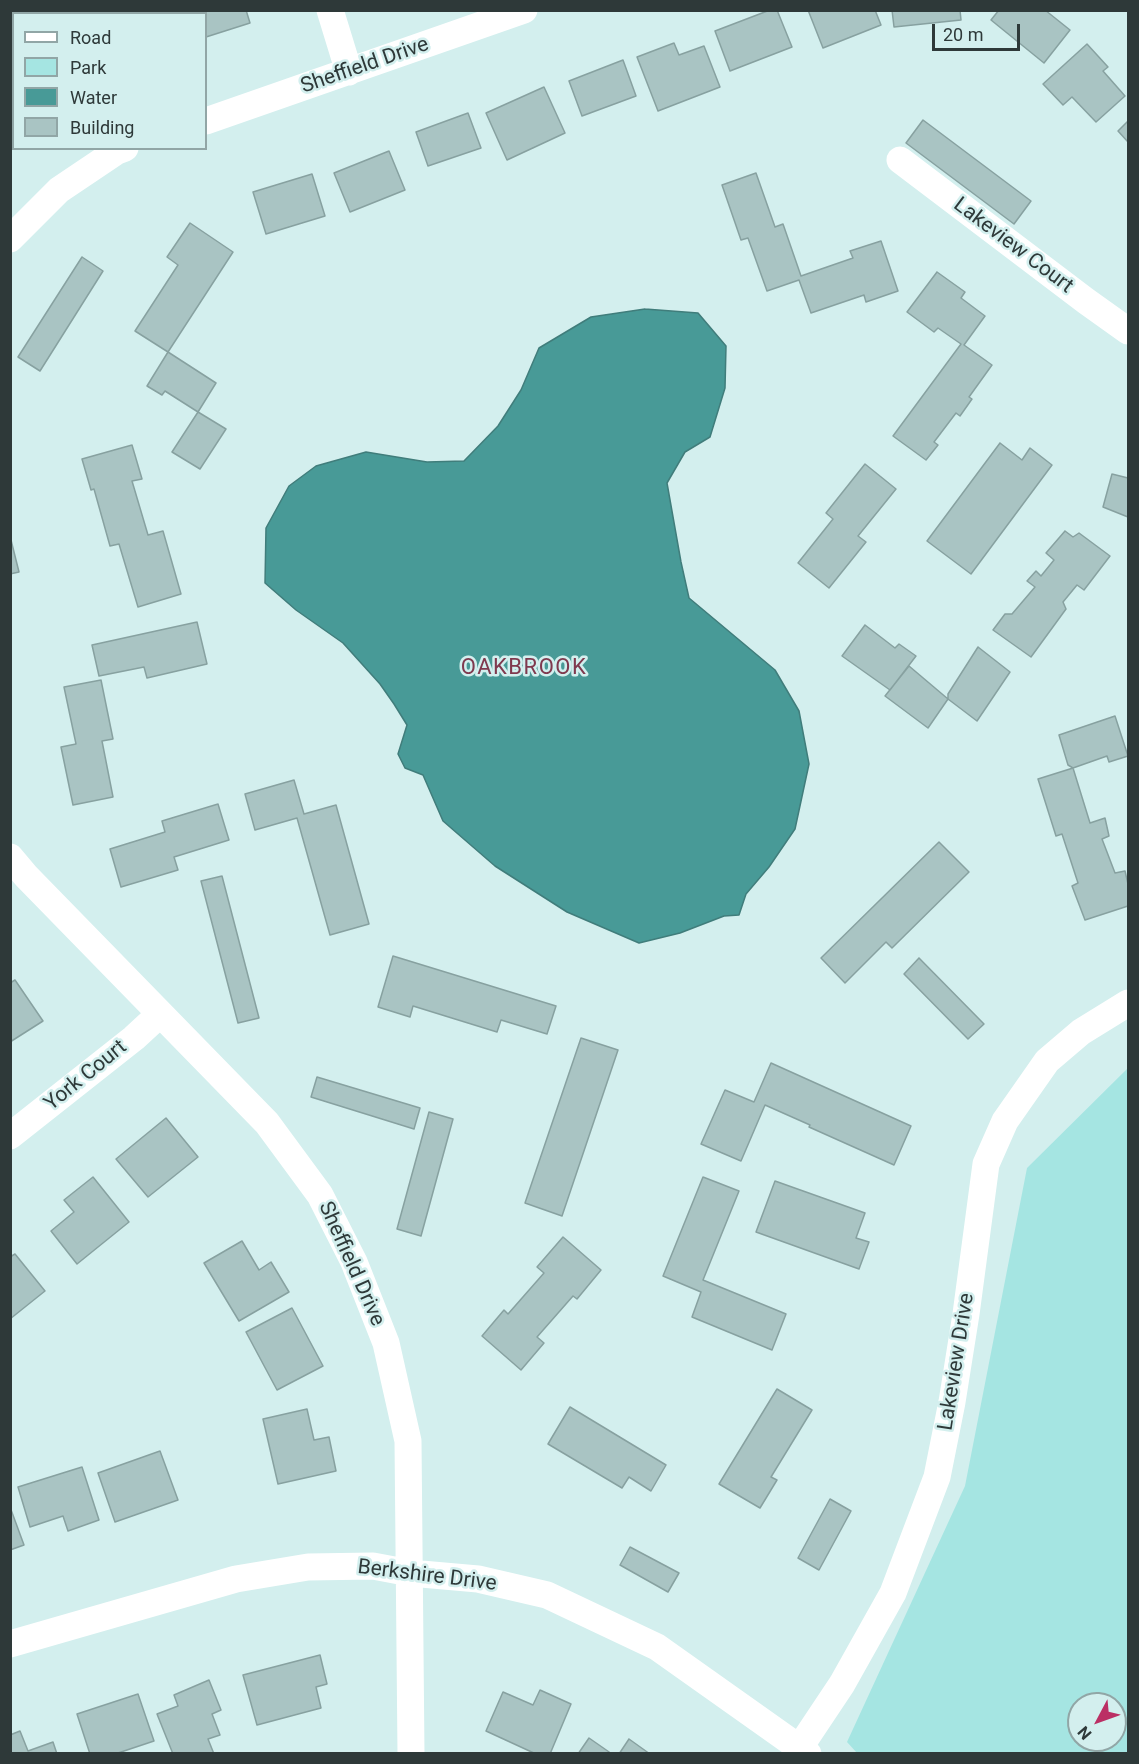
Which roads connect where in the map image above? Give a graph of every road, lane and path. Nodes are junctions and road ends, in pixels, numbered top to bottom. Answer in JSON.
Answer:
{"nodes":[{"id":1,"x":330,"y":10,"type":"edge"},
{"id":2,"x":524,"y":10,"type":"edge"},
{"id":3,"x":349,"y":72,"type":"junction"},
{"id":4,"x":207,"y":121,"type":"edge"},
{"id":5,"x":120,"y":150,"type":"edge"},
{"id":6,"x":900,"y":160,"type":"dead end"},
{"id":7,"x":10,"y":240,"type":"edge"},
{"id":8,"x":1128,"y":331,"type":"edge"},
{"id":9,"x":10,"y":857,"type":"edge"},
{"id":10,"x":1128,"y":1003,"type":"edge"},
{"id":11,"x":160,"y":1014,"type":"junction"},
{"id":12,"x":10,"y":1136,"type":"edge"},
{"id":13,"x":410,"y":1573,"type":"junction"},
{"id":14,"x":10,"y":1644,"type":"edge"},
{"id":15,"x":804,"y":1750,"type":"edge"},
{"id":16,"x":411,"y":1754,"type":"edge"}],
"edges":[{"from":1,"to":3,"type":"street"},
{"from":2,"to":3,"type":"street","name":"Sheffield Drive"},
{"from":3,"to":4,"type":"street","name":"Sheffield Drive"},
{"from":5,"to":7,"type":"street"},
{"from":6,"to":8,"type":"street","name":"Lakeview Court"},
{"from":9,"to":11,"type":"street","name":"Sheffield Drive"},
{"from":10,"to":15,"type":"street","name":"Lakeview Drive"},
{"from":11,"to":12,"type":"street","name":"York Court"},
{"from":11,"to":13,"type":"street","name":"Sheffield Drive"},
{"from":13,"to":14,"type":"street","name":"Berkshire Drive"},
{"from":13,"to":15,"type":"street","name":"Berkshire Drive"},
{"from":13,"to":16,"type":"street","name":"Sheffield Drive"}]}
